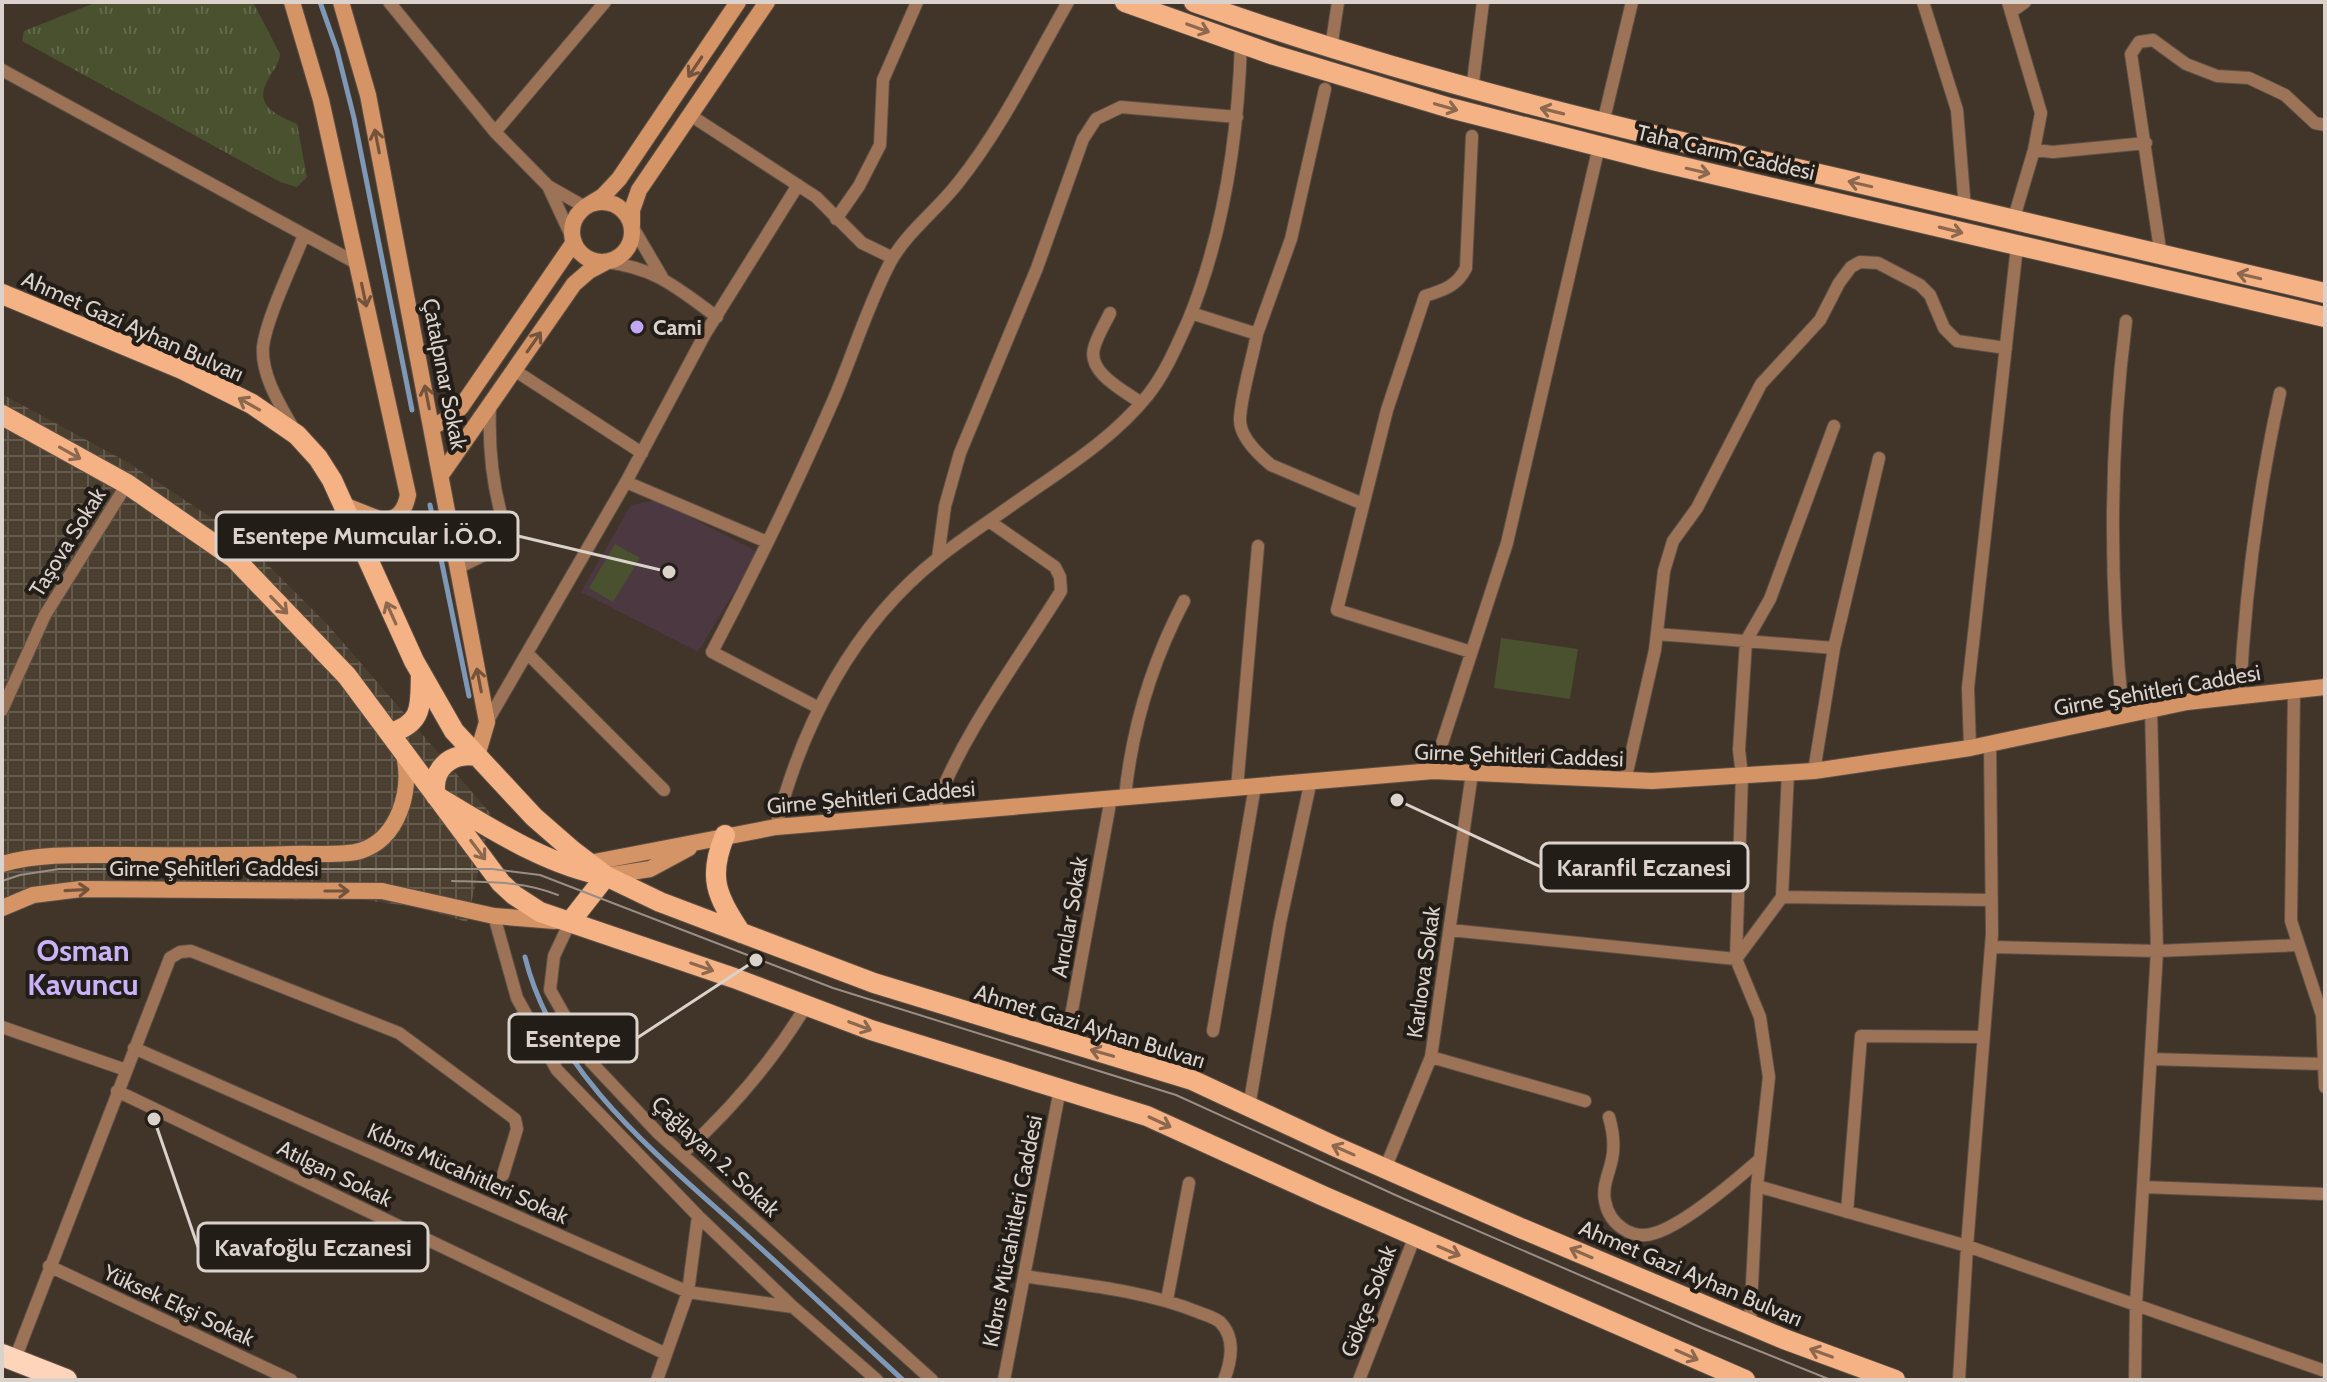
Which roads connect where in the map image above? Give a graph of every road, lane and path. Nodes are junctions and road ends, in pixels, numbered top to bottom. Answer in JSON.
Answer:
{"nodes":[{"id":1,"x":292,"y":2,"type":"edge"},
{"id":2,"x":341,"y":2,"type":"edge"},
{"id":3,"x":389,"y":2,"type":"edge"},
{"id":4,"x":605,"y":2,"type":"edge"},
{"id":5,"x":738,"y":2,"type":"edge"},
{"id":6,"x":767,"y":2,"type":"edge"},
{"id":7,"x":917,"y":2,"type":"edge"},
{"id":8,"x":1068,"y":2,"type":"edge"},
{"id":9,"x":1125,"y":2,"type":"edge"},
{"id":10,"x":1194,"y":2,"type":"edge"},
{"id":11,"x":1338,"y":2,"type":"edge"},
{"id":12,"x":1483,"y":2,"type":"edge"},
{"id":13,"x":1632,"y":2,"type":"edge"},
{"id":14,"x":1923,"y":2,"type":"edge"},
{"id":15,"x":2025,"y":2,"type":"edge"},
{"id":16,"x":2009,"y":7,"type":"edge"},
{"id":17,"x":1245,"y":11,"type":"edge"},
{"id":18,"x":1241,"y":43,"type":"junction"},
{"id":19,"x":1331,"y":48,"type":"junction"},
{"id":20,"x":2,"y":70,"type":"edge"},
{"id":21,"x":1325,"y":89,"type":"dead end"},
{"id":22,"x":1472,"y":90,"type":"junction"},
{"id":23,"x":690,"y":115,"type":"junction"},
{"id":24,"x":1237,"y":117,"type":"junction"},
{"id":25,"x":1603,"y":123,"type":"junction"},
{"id":26,"x":2325,"y":125,"type":"edge"},
{"id":27,"x":495,"y":132,"type":"junction"},
{"id":28,"x":1472,"y":136,"type":"dead end"},
{"id":29,"x":2146,"y":143,"type":"junction"},
{"id":30,"x":1599,"y":146,"type":"junction"},
{"id":31,"x":2034,"y":150,"type":"junction"},
{"id":32,"x":798,"y":185,"type":"junction"},
{"id":33,"x":548,"y":186,"type":"junction"},
{"id":34,"x":585,"y":207,"type":"junction"},
{"id":35,"x":1965,"y":209,"type":"junction"},
{"id":36,"x":836,"y":219,"type":"junction"},
{"id":37,"x":2013,"y":221,"type":"junction"},
{"id":38,"x":632,"y":226,"type":"junction"},
{"id":39,"x":304,"y":235,"type":"junction"},
{"id":40,"x":574,"y":242,"type":"junction"},
{"id":41,"x":2017,"y":246,"type":"junction"},
{"id":42,"x":2161,"y":256,"type":"junction"},
{"id":43,"x":893,"y":258,"type":"junction"},
{"id":44,"x":606,"y":262,"type":"junction"},
{"id":45,"x":358,"y":264,"type":"junction"},
{"id":46,"x":662,"y":277,"type":"junction"},
{"id":47,"x":2325,"y":293,"type":"edge"},
{"id":48,"x":2,"y":294,"type":"edge"},
{"id":49,"x":1110,"y":313,"type":"dead end"},
{"id":50,"x":1191,"y":313,"type":"junction"},
{"id":51,"x":717,"y":317,"type":"junction"},
{"id":52,"x":2325,"y":317,"type":"edge"},
{"id":53,"x":2126,"y":321,"type":"dead end"},
{"id":54,"x":1257,"y":334,"type":"junction"},
{"id":55,"x":2006,"y":348,"type":"junction"},
{"id":56,"x":514,"y":370,"type":"junction"},
{"id":57,"x":2280,"y":393,"type":"dead end"},
{"id":58,"x":1141,"y":403,"type":"junction"},
{"id":59,"x":490,"y":405,"type":"junction"},
{"id":60,"x":2,"y":415,"type":"edge"},
{"id":61,"x":1834,"y":426,"type":"dead end"},
{"id":62,"x":432,"y":427,"type":"junction"},
{"id":63,"x":297,"y":435,"type":"junction"},
{"id":64,"x":642,"y":453,"type":"junction"},
{"id":65,"x":1879,"y":458,"type":"dead end"},
{"id":66,"x":441,"y":475,"type":"junction"},
{"id":67,"x":626,"y":482,"type":"junction"},
{"id":68,"x":127,"y":484,"type":"junction"},
{"id":69,"x":1363,"y":504,"type":"junction"},
{"id":70,"x":346,"y":506,"type":"junction"},
{"id":71,"x":989,"y":521,"type":"junction"},
{"id":72,"x":767,"y":542,"type":"junction"},
{"id":73,"x":1258,"y":546,"type":"dead end"},
{"id":74,"x":938,"y":558,"type":"junction"},
{"id":75,"x":458,"y":568,"type":"junction"},
{"id":76,"x":1184,"y":601,"type":"dead end"},
{"id":77,"x":1657,"y":634,"type":"junction"},
{"id":78,"x":1746,"y":641,"type":"junction"},
{"id":79,"x":1834,"y":648,"type":"junction"},
{"id":80,"x":1471,"y":652,"type":"junction"},
{"id":81,"x":527,"y":653,"type":"junction"},
{"id":82,"x":421,"y":674,"type":"junction"},
{"id":83,"x":2325,"y":687,"type":"edge"},
{"id":84,"x":2294,"y":690,"type":"junction"},
{"id":85,"x":2240,"y":695,"type":"junction"},
{"id":86,"x":819,"y":708,"type":"junction"},
{"id":87,"x":2151,"y":709,"type":"junction"},
{"id":88,"x":2,"y":710,"type":"edge"},
{"id":89,"x":2123,"y":714,"type":"junction"},
{"id":90,"x":487,"y":722,"type":"junction"},
{"id":91,"x":390,"y":733,"type":"junction"},
{"id":92,"x":1990,"y":744,"type":"junction"},
{"id":93,"x":1970,"y":748,"type":"junction"},
{"id":94,"x":403,"y":753,"type":"junction"},
{"id":95,"x":477,"y":756,"type":"junction"},
{"id":96,"x":1433,"y":771,"type":"junction"},
{"id":97,"x":1814,"y":771,"type":"junction"},
{"id":98,"x":1472,"y":773,"type":"junction"},
{"id":99,"x":1788,"y":773,"type":"junction"},
{"id":100,"x":1742,"y":775,"type":"junction"},
{"id":101,"x":1311,"y":780,"type":"junction"},
{"id":102,"x":1625,"y":781,"type":"junction"},
{"id":103,"x":1255,"y":786,"type":"junction"},
{"id":104,"x":1237,"y":788,"type":"junction"},
{"id":105,"x":664,"y":790,"type":"dead end"},
{"id":106,"x":436,"y":796,"type":"junction"},
{"id":107,"x":1118,"y":798,"type":"junction"},
{"id":108,"x":933,"y":813,"type":"junction"},
{"id":109,"x":776,"y":827,"type":"junction"},
{"id":110,"x":717,"y":837,"type":"junction"},
{"id":111,"x":2,"y":864,"type":"edge"},
{"id":112,"x":598,"y":870,"type":"junction"},
{"id":113,"x":1782,"y":897,"type":"junction"},
{"id":114,"x":1991,"y":900,"type":"junction"},
{"id":115,"x":2,"y":908,"type":"edge"},
{"id":116,"x":494,"y":916,"type":"junction"},
{"id":117,"x":570,"y":922,"type":"junction"},
{"id":118,"x":1450,"y":930,"type":"junction"},
{"id":119,"x":741,"y":933,"type":"junction"},
{"id":120,"x":2297,"y":945,"type":"junction"},
{"id":121,"x":1991,"y":947,"type":"junction"},
{"id":122,"x":2157,"y":951,"type":"junction"},
{"id":123,"x":1736,"y":959,"type":"junction"},
{"id":124,"x":806,"y":1006,"type":"junction"},
{"id":125,"x":2,"y":1027,"type":"edge"},
{"id":126,"x":1213,"y":1031,"type":"dead end"},
{"id":127,"x":1983,"y":1037,"type":"junction"},
{"id":128,"x":1066,"y":1043,"type":"junction"},
{"id":129,"x":134,"y":1048,"type":"junction"},
{"id":130,"x":1431,"y":1057,"type":"junction"},
{"id":131,"x":2151,"y":1059,"type":"junction"},
{"id":132,"x":2324,"y":1064,"type":"edge"},
{"id":133,"x":126,"y":1070,"type":"junction"},
{"id":134,"x":2325,"y":1087,"type":"edge"},
{"id":135,"x":1060,"y":1089,"type":"junction"},
{"id":136,"x":117,"y":1091,"type":"junction"},
{"id":137,"x":1585,"y":1101,"type":"dead end"},
{"id":138,"x":1249,"y":1107,"type":"junction"},
{"id":139,"x":1609,"y":1117,"type":"dead end"},
{"id":140,"x":682,"y":1154,"type":"junction"},
{"id":141,"x":1760,"y":1159,"type":"junction"},
{"id":142,"x":1385,"y":1169,"type":"junction"},
{"id":143,"x":503,"y":1175,"type":"dead end"},
{"id":144,"x":1189,"y":1183,"type":"dead end"},
{"id":145,"x":1757,"y":1186,"type":"junction"},
{"id":146,"x":2143,"y":1187,"type":"junction"},
{"id":147,"x":2325,"y":1194,"type":"edge"},
{"id":148,"x":1847,"y":1212,"type":"junction"},
{"id":149,"x":698,"y":1216,"type":"junction"},
{"id":150,"x":1415,"y":1236,"type":"junction"},
{"id":151,"x":1967,"y":1246,"type":"junction"},
{"id":152,"x":49,"y":1266,"type":"junction"},
{"id":153,"x":1024,"y":1276,"type":"junction"},
{"id":154,"x":688,"y":1292,"type":"junction"},
{"id":155,"x":1167,"y":1300,"type":"junction"},
{"id":156,"x":2136,"y":1304,"type":"junction"},
{"id":157,"x":793,"y":1307,"type":"junction"},
{"id":158,"x":1750,"y":1324,"type":"junction"},
{"id":159,"x":666,"y":1354,"type":"junction"},
{"id":160,"x":8,"y":1357,"type":"edge"},
{"id":161,"x":2325,"y":1371,"type":"edge"},
{"id":162,"x":66,"y":1380,"type":"edge"},
{"id":163,"x":291,"y":1380,"type":"edge"},
{"id":164,"x":657,"y":1380,"type":"edge"},
{"id":165,"x":877,"y":1380,"type":"edge"},
{"id":166,"x":932,"y":1380,"type":"edge"},
{"id":167,"x":1004,"y":1380,"type":"edge"},
{"id":168,"x":1224,"y":1380,"type":"edge"},
{"id":169,"x":1359,"y":1380,"type":"edge"},
{"id":170,"x":1745,"y":1380,"type":"edge"},
{"id":171,"x":1895,"y":1380,"type":"edge"},
{"id":172,"x":1959,"y":1380,"type":"edge"},
{"id":173,"x":2135,"y":1380,"type":"edge"}],
"edges":[{"from":1,"to":45,"type":"street"},
{"from":62,"to":2,"type":"street","name":"Çatalpınar Sokak","one_way":true},
{"from":3,"to":27,"type":"street"},
{"from":4,"to":27,"type":"street"},
{"from":5,"to":34,"type":"street","one_way":true},
{"from":6,"to":23,"type":"street"},
{"from":7,"to":36,"type":"street"},
{"from":8,"to":43,"type":"street"},
{"from":9,"to":18,"type":"main road","name":"Taha Carım Caddesi","one_way":true},
{"from":10,"to":17,"type":"main road","name":"Taha Carım Caddesi"},
{"from":11,"to":19,"type":"street"},
{"from":12,"to":22,"type":"street"},
{"from":13,"to":25,"type":"street"},
{"from":14,"to":35,"type":"street"},
{"from":15,"to":16,"type":"street"},
{"from":16,"to":31,"type":"street"},
{"from":17,"to":19,"type":"main road","name":"Taha Carım Caddesi"},
{"from":18,"to":24,"type":"street"},
{"from":18,"to":30,"type":"main road","name":"Taha Carım Caddesi","one_way":true},
{"from":19,"to":22,"type":"main road","name":"Taha Carım Caddesi"},
{"from":20,"to":39,"type":"street"},
{"from":21,"to":54,"type":"street"},
{"from":25,"to":22,"type":"main road","name":"Taha Carım Caddesi","one_way":true},
{"from":23,"to":32,"type":"street"},
{"from":23,"to":38,"type":"street"},
{"from":24,"to":50,"type":"street"},
{"from":24,"to":74,"type":"street"},
{"from":35,"to":25,"type":"main road","name":"Taha Carım Caddesi","one_way":true},
{"from":26,"to":29,"type":"street"},
{"from":27,"to":33,"type":"street"},
{"from":28,"to":69,"type":"street"},
{"from":29,"to":31,"type":"street"},
{"from":29,"to":42,"type":"street"},
{"from":30,"to":41,"type":"main road","name":"Taha Carım Caddesi","one_way":true},
{"from":30,"to":80,"type":"street"},
{"from":31,"to":37,"type":"street"},
{"from":32,"to":36,"type":"street"},
{"from":32,"to":51,"type":"street"},
{"from":33,"to":34,"type":"street"},
{"from":33,"to":40,"type":"street"},
{"from":34,"to":38,"type":"street"},
{"from":34,"to":40,"type":"street"},
{"from":35,"to":37,"type":"main road","name":"Taha Carım Caddesi"},
{"from":36,"to":43,"type":"street"},
{"from":37,"to":42,"type":"main road","name":"Taha Carım Caddesi"},
{"from":38,"to":44,"type":"street"},
{"from":38,"to":46,"type":"street"},
{"from":39,"to":45,"type":"street"},
{"from":39,"to":63,"type":"street"},
{"from":40,"to":44,"type":"street"},
{"from":40,"to":62,"type":"street"},
{"from":41,"to":52,"type":"main road","name":"Taha Carım Caddesi"},
{"from":41,"to":55,"type":"street"},
{"from":47,"to":42,"type":"main road","name":"Taha Carım Caddesi","one_way":true},
{"from":43,"to":72,"type":"street"},
{"from":44,"to":46,"type":"street"},
{"from":56,"to":44,"type":"street","one_way":true},
{"from":45,"to":70,"type":"street","one_way":true},
{"from":46,"to":51,"type":"street"},
{"from":63,"to":48,"type":"main road","name":"Ahmet Gazi Ayhan Bulvarı","one_way":true},
{"from":49,"to":58,"type":"street"},
{"from":50,"to":54,"type":"street"},
{"from":50,"to":58,"type":"street"},
{"from":51,"to":64,"type":"street"},
{"from":53,"to":89,"type":"street"},
{"from":54,"to":69,"type":"street"},
{"from":55,"to":77,"type":"street"},
{"from":55,"to":93,"type":"street"},
{"from":56,"to":59,"type":"street"},
{"from":56,"to":64,"type":"street"},
{"from":57,"to":85,"type":"street"},
{"from":58,"to":71,"type":"street"},
{"from":59,"to":66,"type":"street"},
{"from":59,"to":75,"type":"street"},
{"from":60,"to":68,"type":"main road","one_way":true},
{"from":61,"to":78,"type":"street"},
{"from":62,"to":66,"type":"street","name":"Çatalpınar Sokak"},
{"from":63,"to":70,"type":"main road","name":"Ahmet Gazi Ayhan Bulvarı"},
{"from":64,"to":67,"type":"street"},
{"from":65,"to":79,"type":"street"},
{"from":66,"to":75,"type":"street","name":"Çatalpınar Sokak"},
{"from":67,"to":72,"type":"street"},
{"from":67,"to":81,"type":"street"},
{"from":68,"to":88,"type":"street","name":"Taşova Sokak"},
{"from":68,"to":91,"type":"main road","one_way":true},
{"from":69,"to":80,"type":"street"},
{"from":82,"to":70,"type":"main road","name":"Ahmet Gazi Ayhan Bulvarı","one_way":true},
{"from":71,"to":74,"type":"street"},
{"from":71,"to":108,"type":"street"},
{"from":72,"to":86,"type":"street"},
{"from":73,"to":104,"type":"street"},
{"from":74,"to":86,"type":"street"},
{"from":90,"to":75,"type":"street","name":"Çatalpınar Sokak","one_way":true},
{"from":76,"to":107,"type":"street","name":"Arıcılar Sokak"},
{"from":77,"to":78,"type":"street"},
{"from":77,"to":102,"type":"street"},
{"from":78,"to":79,"type":"street"},
{"from":78,"to":100,"type":"street"},
{"from":79,"to":97,"type":"street"},
{"from":80,"to":96,"type":"street"},
{"from":81,"to":90,"type":"street"},
{"from":81,"to":105,"type":"street"},
{"from":82,"to":91,"type":"main road"},
{"from":82,"to":95,"type":"main road","name":"Ahmet Gazi Ayhan Bulvarı"},
{"from":83,"to":84,"type":"street","name":"Girne Şehitleri Caddesi"},
{"from":84,"to":85,"type":"street","name":"Girne Şehitleri Caddesi"},
{"from":84,"to":120,"type":"street"},
{"from":85,"to":87,"type":"street","name":"Girne Şehitleri Caddesi"},
{"from":86,"to":109,"type":"street"},
{"from":87,"to":89,"type":"street","name":"Girne Şehitleri Caddesi"},
{"from":87,"to":122,"type":"street"},
{"from":89,"to":92,"type":"street","name":"Girne Şehitleri Caddesi"},
{"from":90,"to":95,"type":"street","name":"Çatalpınar Sokak"},
{"from":91,"to":94,"type":"main road"},
{"from":92,"to":93,"type":"street","name":"Girne Şehitleri Caddesi"},
{"from":92,"to":114,"type":"street"},
{"from":93,"to":97,"type":"street","name":"Girne Şehitleri Caddesi"},
{"from":94,"to":106,"type":"main road"},
{"from":94,"to":111,"type":"street","name":"Girne Şehitleri Caddesi"},
{"from":95,"to":106,"type":"main road"},
{"from":95,"to":112,"type":"main road","name":"Ahmet Gazi Ayhan Bulvarı"},
{"from":96,"to":98,"type":"street","name":"Girne Şehitleri Caddesi"},
{"from":96,"to":101,"type":"street","name":"Girne Şehitleri Caddesi"},
{"from":97,"to":99,"type":"street","name":"Girne Şehitleri Caddesi"},
{"from":98,"to":102,"type":"street","name":"Girne Şehitleri Caddesi"},
{"from":98,"to":118,"type":"street","name":"Karlıova Sokak"},
{"from":99,"to":100,"type":"street","name":"Girne Şehitleri Caddesi"},
{"from":99,"to":113,"type":"street"},
{"from":100,"to":102,"type":"street","name":"Girne Şehitleri Caddesi"},
{"from":100,"to":123,"type":"street"},
{"from":101,"to":103,"type":"street","name":"Girne Şehitleri Caddesi"},
{"from":101,"to":138,"type":"street"},
{"from":103,"to":104,"type":"street","name":"Girne Şehitleri Caddesi"},
{"from":103,"to":126,"type":"street"},
{"from":104,"to":107,"type":"street","name":"Girne Şehitleri Caddesi"},
{"from":106,"to":112,"type":"main road"},
{"from":106,"to":117,"type":"main road","one_way":true},
{"from":107,"to":108,"type":"street","name":"Girne Şehitleri Caddesi"},
{"from":107,"to":128,"type":"street","name":"Arıcılar Sokak"},
{"from":108,"to":109,"type":"street","name":"Girne Şehitleri Caddesi"},
{"from":109,"to":110,"type":"street","name":"Girne Şehitleri Caddesi"},
{"from":110,"to":112,"type":"street","name":"Girne Şehitleri Caddesi"},
{"from":110,"to":119,"type":"main road"},
{"from":112,"to":117,"type":"main road"},
{"from":112,"to":119,"type":"main road","name":"Ahmet Gazi Ayhan Bulvarı"},
{"from":113,"to":114,"type":"street"},
{"from":113,"to":123,"type":"street"},
{"from":114,"to":121,"type":"street"},
{"from":115,"to":116,"type":"street","name":"Girne Şehitleri Caddesi","one_way":true},
{"from":116,"to":117,"type":"street","name":"Girne Şehitleri Caddesi"},
{"from":116,"to":149,"type":"street"},
{"from":117,"to":124,"type":"main road","one_way":true},
{"from":117,"to":140,"type":"street","name":"Çağlayan 2. Sokak"},
{"from":118,"to":123,"type":"street"},
{"from":118,"to":130,"type":"street","name":"Karlıova Sokak"},
{"from":119,"to":128,"type":"main road","name":"Ahmet Gazi Ayhan Bulvarı"},
{"from":120,"to":122,"type":"street"},
{"from":120,"to":132,"type":"street"},
{"from":121,"to":122,"type":"street"},
{"from":121,"to":127,"type":"street"},
{"from":122,"to":131,"type":"street"},
{"from":123,"to":141,"type":"street"},
{"from":124,"to":135,"type":"main road","one_way":true},
{"from":124,"to":140,"type":"street"},
{"from":125,"to":133,"type":"street"},
{"from":127,"to":148,"type":"street"},
{"from":127,"to":151,"type":"street"},
{"from":138,"to":128,"type":"main road","name":"Ahmet Gazi Ayhan Bulvarı","one_way":true},
{"from":129,"to":133,"type":"street"},
{"from":129,"to":143,"type":"street"},
{"from":129,"to":154,"type":"street","name":"Kıbrıs Mücahitleri Sokak"},
{"from":130,"to":137,"type":"street"},
{"from":130,"to":142,"type":"street","name":"Karlıova Sokak"},
{"from":131,"to":132,"type":"street"},
{"from":131,"to":146,"type":"street"},
{"from":132,"to":134,"type":"street"},
{"from":133,"to":136,"type":"street"},
{"from":135,"to":150,"type":"main road","one_way":true},
{"from":135,"to":153,"type":"street","name":"Kıbrıs Mücahitleri Caddesi"},
{"from":136,"to":152,"type":"street"},
{"from":136,"to":159,"type":"street","name":"Atılgan Sokak"},
{"from":142,"to":138,"type":"main road","name":"Ahmet Gazi Ayhan Bulvarı","one_way":true},
{"from":139,"to":141,"type":"street"},
{"from":140,"to":166,"type":"street","name":"Çağlayan 2. Sokak"},
{"from":141,"to":145,"type":"street"},
{"from":158,"to":142,"type":"main road","name":"Ahmet Gazi Ayhan Bulvarı","one_way":true},
{"from":144,"to":155,"type":"street"},
{"from":145,"to":148,"type":"street"},
{"from":145,"to":158,"type":"street"},
{"from":146,"to":147,"type":"street"},
{"from":146,"to":156,"type":"street"},
{"from":148,"to":151,"type":"street"},
{"from":149,"to":154,"type":"street"},
{"from":149,"to":157,"type":"street"},
{"from":150,"to":169,"type":"street","name":"Gökçe Sokak"},
{"from":150,"to":170,"type":"main road","one_way":true},
{"from":151,"to":156,"type":"street"},
{"from":151,"to":172,"type":"street"},
{"from":152,"to":160,"type":"street"},
{"from":152,"to":163,"type":"street","name":"Yüksek Ekşi Sokak"},
{"from":153,"to":155,"type":"street"},
{"from":153,"to":167,"type":"street","name":"Kıbrıs Mücahitleri Caddesi"},
{"from":154,"to":157,"type":"street","name":"Kıbrıs Mücahitleri Sokak"},
{"from":154,"to":159,"type":"street"},
{"from":155,"to":168,"type":"street"},
{"from":156,"to":161,"type":"street"},
{"from":156,"to":173,"type":"street"},
{"from":157,"to":165,"type":"street"},
{"from":171,"to":158,"type":"main road","name":"Ahmet Gazi Ayhan Bulvarı","one_way":true},
{"from":159,"to":164,"type":"street"},
{"from":160,"to":162,"type":"highway"}]}
